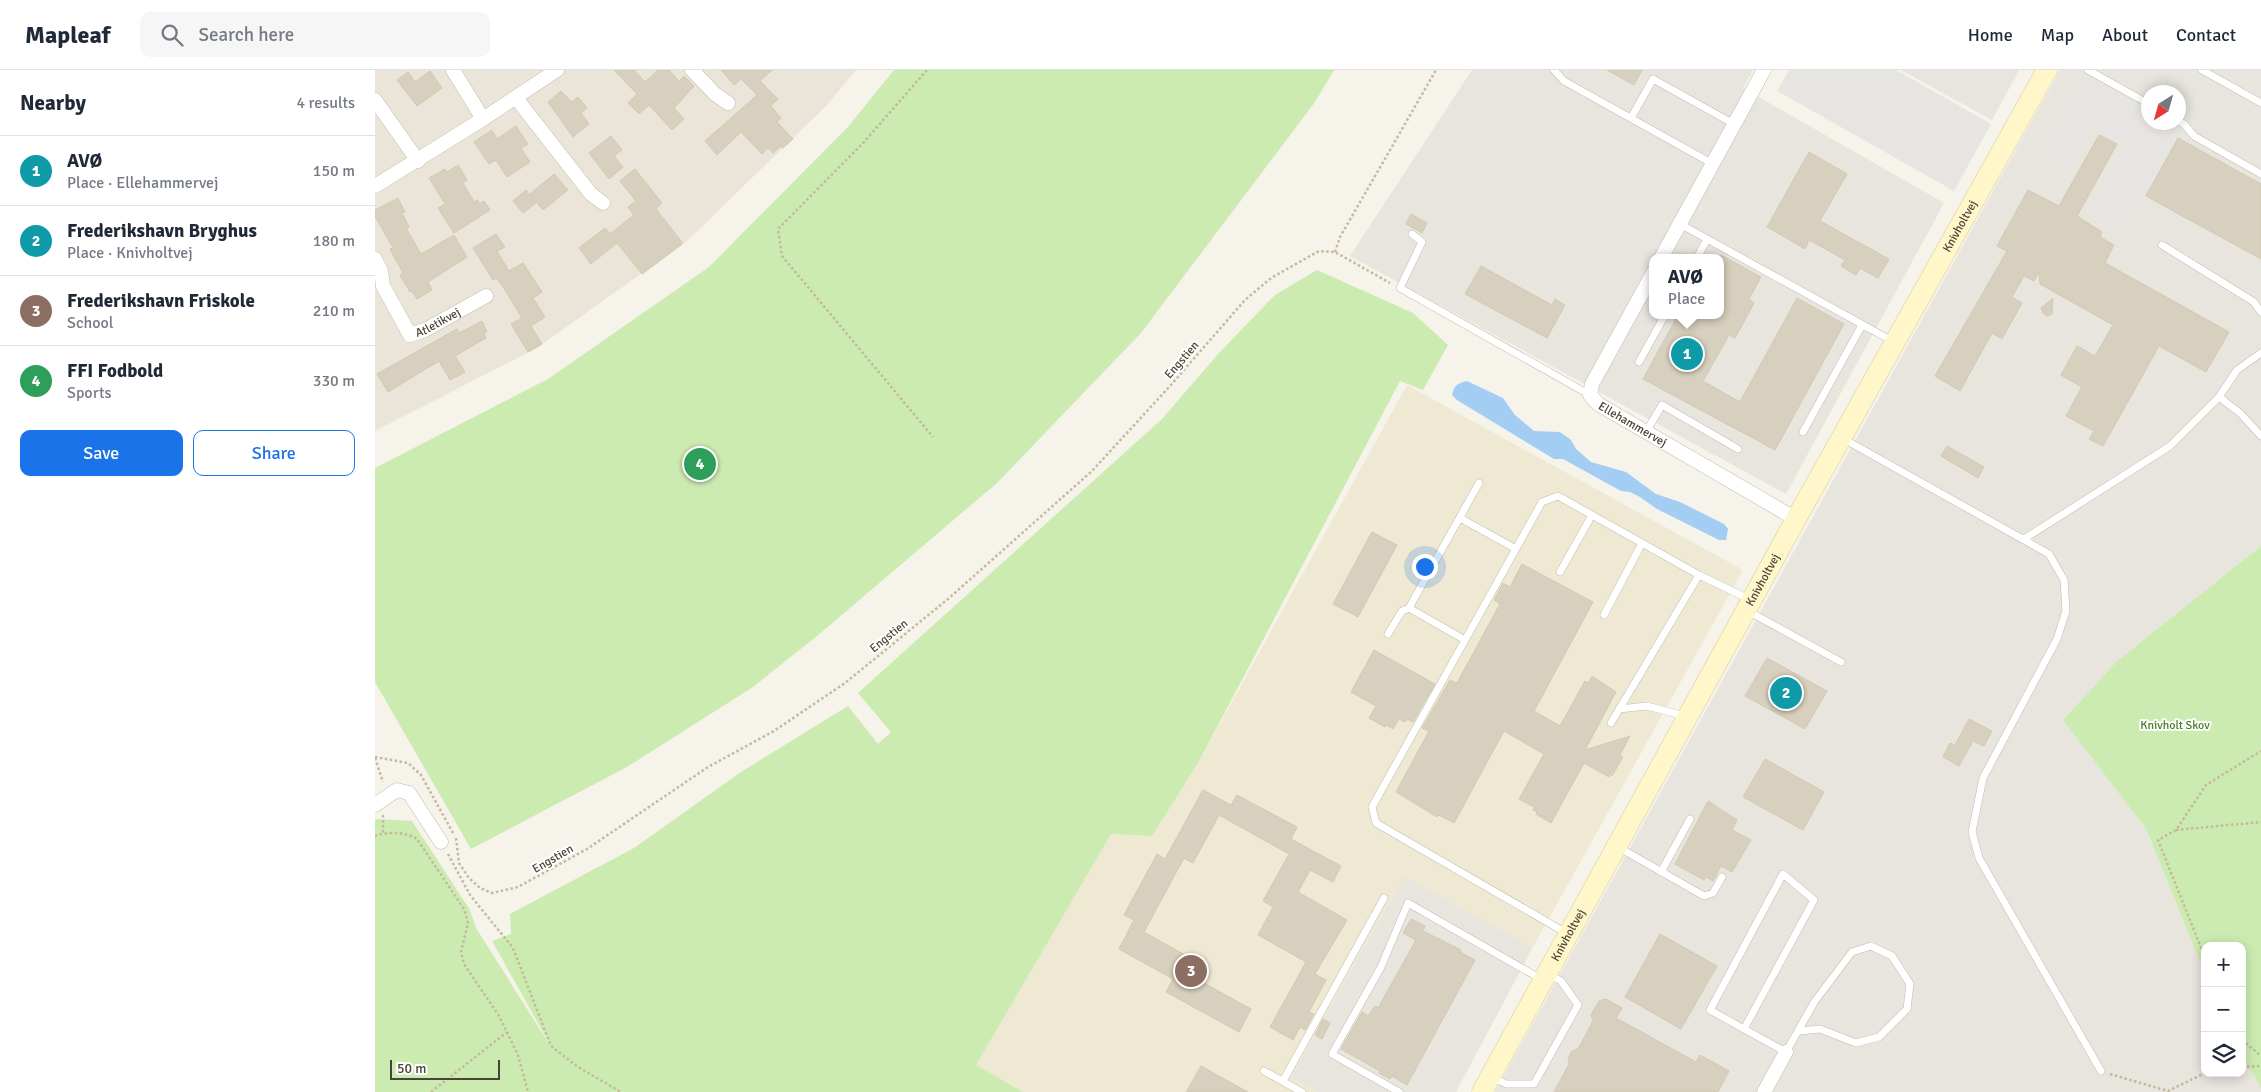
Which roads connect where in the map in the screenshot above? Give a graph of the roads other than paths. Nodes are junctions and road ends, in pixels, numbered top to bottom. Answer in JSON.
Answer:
{"nodes":[{"id":1,"x":453,"y":70,"type":"edge"},
{"id":2,"x":557,"y":70,"type":"edge"},
{"id":3,"x":692,"y":70,"type":"edge"},
{"id":4,"x":1554,"y":70,"type":"edge"},
{"id":5,"x":1764,"y":70,"type":"edge"},
{"id":6,"x":2047,"y":70,"type":"edge"},
{"id":7,"x":2088,"y":70,"type":"edge"},
{"id":8,"x":2202,"y":70,"type":"edge"},
{"id":9,"x":516,"y":98,"type":"junction"},
{"id":10,"x":375,"y":100,"type":"edge"},
{"id":11,"x":2141,"y":100,"type":"edge"},
{"id":12,"x":728,"y":103,"type":"dead end"},
{"id":13,"x":2261,"y":103,"type":"edge"},
{"id":14,"x":1631,"y":118,"type":"junction"},
{"id":15,"x":483,"y":119,"type":"junction"},
{"id":16,"x":1734,"y":124,"type":"junction"},
{"id":17,"x":2186,"y":126,"type":"edge"},
{"id":18,"x":418,"y":161,"type":"junction"},
{"id":19,"x":1713,"y":164,"type":"junction"},
{"id":20,"x":2261,"y":174,"type":"edge"},
{"id":21,"x":375,"y":186,"type":"edge"},
{"id":22,"x":603,"y":203,"type":"dead end"},
{"id":23,"x":1680,"y":224,"type":"junction"},
{"id":24,"x":1412,"y":234,"type":"dead end"},
{"id":25,"x":1707,"y":239,"type":"junction"},
{"id":26,"x":2162,"y":245,"type":"dead end"},
{"id":27,"x":1663,"y":254,"type":"edge"},
{"id":28,"x":1699,"y":254,"type":"edge"},
{"id":29,"x":375,"y":259,"type":"edge"},
{"id":30,"x":1649,"y":279,"type":"edge"},
{"id":31,"x":486,"y":296,"type":"dead end"},
{"id":32,"x":2261,"y":312,"type":"edge"},
{"id":33,"x":1663,"y":319,"type":"edge"},
{"id":34,"x":1862,"y":325,"type":"junction"},
{"id":35,"x":1895,"y":343,"type":"junction"},
{"id":36,"x":2261,"y":352,"type":"edge"},
{"id":37,"x":1639,"y":362,"type":"dead end"},
{"id":38,"x":1590,"y":395,"type":"junction"},
{"id":39,"x":2219,"y":397,"type":"junction"},
{"id":40,"x":1647,"y":432,"type":"junction"},
{"id":41,"x":1803,"y":432,"type":"dead end"},
{"id":42,"x":2261,"y":436,"type":"edge"},
{"id":43,"x":1842,"y":438,"type":"junction"},
{"id":44,"x":1738,"y":449,"type":"dead end"},
{"id":45,"x":1479,"y":483,"type":"dead end"},
{"id":46,"x":1592,"y":515,"type":"junction"},
{"id":47,"x":1459,"y":518,"type":"junction"},
{"id":48,"x":1796,"y":519,"type":"junction"},
{"id":49,"x":2024,"y":539,"type":"junction"},
{"id":50,"x":1642,"y":543,"type":"junction"},
{"id":51,"x":1516,"y":550,"type":"junction"},
{"id":52,"x":1560,"y":572,"type":"dead end"},
{"id":53,"x":1699,"y":575,"type":"junction"},
{"id":54,"x":1749,"y":605,"type":"junction"},
{"id":55,"x":1409,"y":608,"type":"junction"},
{"id":56,"x":1604,"y":615,"type":"dead end"},
{"id":57,"x":1388,"y":634,"type":"dead end"},
{"id":58,"x":1465,"y":640,"type":"junction"},
{"id":59,"x":1841,"y":662,"type":"dead end"},
{"id":60,"x":1619,"y":709,"type":"junction"},
{"id":61,"x":1688,"y":717,"type":"junction"},
{"id":62,"x":1611,"y":723,"type":"dead end"},
{"id":63,"x":375,"y":805,"type":"edge"},
{"id":64,"x":1690,"y":819,"type":"dead end"},
{"id":65,"x":441,"y":842,"type":"road end"},
{"id":66,"x":1617,"y":847,"type":"junction"},
{"id":67,"x":1661,"y":872,"type":"junction"},
{"id":68,"x":1722,"y":877,"type":"dead end"},
{"id":69,"x":1384,"y":898,"type":"dead end"},
{"id":70,"x":1569,"y":934,"type":"junction"},
{"id":71,"x":1545,"y":977,"type":"junction"},
{"id":72,"x":1744,"y":1029,"type":"junction"},
{"id":73,"x":1799,"y":1031,"type":"junction"},
{"id":74,"x":1786,"y":1052,"type":"junction"},
{"id":75,"x":1264,"y":1071,"type":"dead end"},
{"id":76,"x":2101,"y":1071,"type":"road end"},
{"id":77,"x":1283,"y":1081,"type":"junction"},
{"id":78,"x":1486,"y":1084,"type":"edge"},
{"id":79,"x":1302,"y":1092,"type":"edge"},
{"id":80,"x":1399,"y":1092,"type":"edge"},
{"id":81,"x":1764,"y":1092,"type":"edge"}],
"edges":[{"from":1,"to":15,"type":"street"},
{"from":2,"to":9,"type":"street"},
{"from":3,"to":12,"type":"street"},
{"from":4,"to":14,"type":"lane"},
{"from":5,"to":16,"type":"street"},
{"from":6,"to":35,"type":"street","name":"Knivholtvej"},
{"from":7,"to":11,"type":"lane"},
{"from":8,"to":13,"type":"lane"},
{"from":9,"to":15,"type":"street"},
{"from":9,"to":22,"type":"street"},
{"from":10,"to":18,"type":"street"},
{"from":14,"to":16,"type":"lane"},
{"from":14,"to":19,"type":"lane"},
{"from":15,"to":18,"type":"street"},
{"from":16,"to":19,"type":"street"},
{"from":17,"to":20,"type":"lane"},
{"from":18,"to":21,"type":"street"},
{"from":19,"to":23,"type":"street"},
{"from":23,"to":25,"type":"lane"},
{"from":23,"to":27,"type":"street"},
{"from":24,"to":38,"type":"lane"},
{"from":25,"to":28,"type":"lane"},
{"from":25,"to":34,"type":"lane"},
{"from":26,"to":32,"type":"lane"},
{"from":29,"to":31,"type":"street","name":"Atletikvej"},
{"from":30,"to":38,"type":"street","name":"Ellehammervej"},
{"from":33,"to":37,"type":"lane"},
{"from":34,"to":35,"type":"lane"},
{"from":34,"to":41,"type":"lane"},
{"from":35,"to":43,"type":"street","name":"Knivholtvej"},
{"from":36,"to":39,"type":"lane"},
{"from":38,"to":40,"type":"street","name":"Ellehammervej"},
{"from":39,"to":42,"type":"lane"},
{"from":39,"to":49,"type":"lane"},
{"from":40,"to":44,"type":"lane"},
{"from":40,"to":48,"type":"street","name":"Ellehammervej"},
{"from":43,"to":48,"type":"street","name":"Knivholtvej"},
{"from":43,"to":49,"type":"lane"},
{"from":45,"to":47,"type":"lane"},
{"from":46,"to":50,"type":"lane"},
{"from":46,"to":51,"type":"lane"},
{"from":46,"to":52,"type":"lane"},
{"from":47,"to":51,"type":"lane"},
{"from":47,"to":55,"type":"lane"},
{"from":48,"to":54,"type":"street","name":"Knivholtvej"},
{"from":49,"to":76,"type":"lane"},
{"from":50,"to":53,"type":"lane"},
{"from":50,"to":56,"type":"lane"},
{"from":51,"to":58,"type":"lane"},
{"from":53,"to":54,"type":"lane"},
{"from":53,"to":60,"type":"lane"},
{"from":54,"to":59,"type":"lane"},
{"from":54,"to":61,"type":"street","name":"Knivholtvej"},
{"from":55,"to":57,"type":"lane"},
{"from":55,"to":58,"type":"lane"},
{"from":58,"to":70,"type":"lane"},
{"from":60,"to":61,"type":"lane"},
{"from":60,"to":62,"type":"lane"},
{"from":61,"to":66,"type":"street","name":"Knivholtvej"},
{"from":63,"to":65,"type":"street"},
{"from":64,"to":67,"type":"lane"},
{"from":66,"to":67,"type":"lane"},
{"from":66,"to":70,"type":"street","name":"Knivholtvej"},
{"from":67,"to":68,"type":"lane"},
{"from":69,"to":77,"type":"lane"},
{"from":70,"to":71,"type":"street","name":"Knivholtvej"},
{"from":71,"to":78,"type":"street","name":"Knivholtvej"},
{"from":71,"to":78,"type":"lane"},
{"from":71,"to":80,"type":"lane"},
{"from":72,"to":72,"type":"lane"},
{"from":72,"to":74,"type":"lane"},
{"from":73,"to":73,"type":"lane"},
{"from":73,"to":74,"type":"lane"},
{"from":74,"to":81,"type":"street"},
{"from":75,"to":77,"type":"lane"},
{"from":77,"to":79,"type":"lane"}]}
